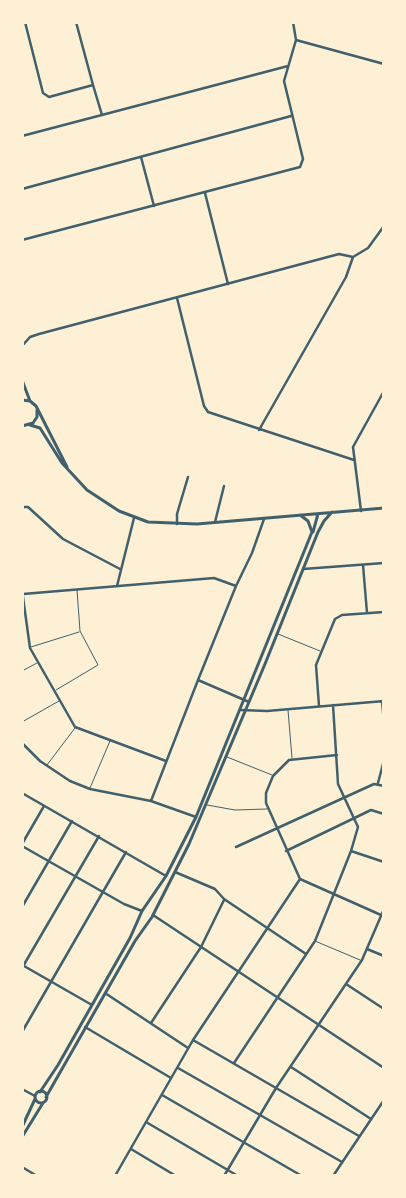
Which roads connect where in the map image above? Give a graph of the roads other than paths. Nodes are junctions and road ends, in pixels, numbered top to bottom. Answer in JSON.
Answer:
{"nodes":[{"id":1,"x":25,"y":22,"type":"edge"},
{"id":2,"x":76,"y":22,"type":"edge"},
{"id":3,"x":293,"y":22,"type":"edge"},
{"id":4,"x":296,"y":40,"type":"junction"},
{"id":5,"x":384,"y":64,"type":"edge"},
{"id":6,"x":288,"y":66,"type":"junction"},
{"id":7,"x":92,"y":85,"type":"junction"},
{"id":8,"x":102,"y":115,"type":"junction"},
{"id":9,"x":291,"y":116,"type":"junction"},
{"id":10,"x":22,"y":136,"type":"edge"},
{"id":11,"x":141,"y":157,"type":"junction"},
{"id":12,"x":22,"y":189,"type":"edge"},
{"id":13,"x":204,"y":193,"type":"junction"},
{"id":14,"x":154,"y":206,"type":"junction"},
{"id":15,"x":384,"y":226,"type":"edge"},
{"id":16,"x":22,"y":240,"type":"edge"},
{"id":17,"x":353,"y":257,"type":"junction"},
{"id":18,"x":228,"y":284,"type":"junction"},
{"id":19,"x":177,"y":298,"type":"junction"},
{"id":20,"x":22,"y":346,"type":"edge"},
{"id":21,"x":22,"y":380,"type":"edge"},
{"id":22,"x":384,"y":392,"type":"edge"},
{"id":23,"x":22,"y":400,"type":"edge"},
{"id":24,"x":30,"y":401,"type":"junction"},
{"id":25,"x":37,"y":409,"type":"junction"},
{"id":26,"x":30,"y":425,"type":"junction"},
{"id":27,"x":22,"y":426,"type":"edge"},
{"id":28,"x":259,"y":430,"type":"junction"},
{"id":29,"x":354,"y":460,"type":"junction"},
{"id":30,"x":68,"y":470,"type":"junction"},
{"id":31,"x":188,"y":477,"type":"dead end"},
{"id":32,"x":224,"y":486,"type":"dead end"},
{"id":33,"x":22,"y":507,"type":"edge"},
{"id":34,"x":384,"y":508,"type":"edge"},
{"id":35,"x":361,"y":511,"type":"junction"},
{"id":36,"x":332,"y":512,"type":"junction"},
{"id":37,"x":318,"y":514,"type":"junction"},
{"id":38,"x":300,"y":515,"type":"junction"},
{"id":39,"x":264,"y":517,"type":"junction"},
{"id":40,"x":134,"y":518,"type":"junction"},
{"id":41,"x":215,"y":522,"type":"junction"},
{"id":42,"x":177,"y":524,"type":"junction"},
{"id":43,"x":312,"y":532,"type":"junction"},
{"id":44,"x":384,"y":563,"type":"edge"},
{"id":45,"x":363,"y":564,"type":"junction"},
{"id":46,"x":120,"y":569,"type":"junction"},
{"id":47,"x":302,"y":569,"type":"junction"},
{"id":48,"x":117,"y":586,"type":"junction"},
{"id":49,"x":236,"y":586,"type":"junction"},
{"id":50,"x":22,"y":590,"type":"edge"},
{"id":51,"x":77,"y":590,"type":"junction"},
{"id":52,"x":23,"y":594,"type":"edge"},
{"id":53,"x":384,"y":612,"type":"edge"},
{"id":54,"x":367,"y":613,"type":"junction"},
{"id":55,"x":24,"y":625,"type":"edge"},
{"id":56,"x":80,"y":631,"type":"junction"},
{"id":57,"x":277,"y":634,"type":"junction"},
{"id":58,"x":30,"y":648,"type":"junction"},
{"id":59,"x":321,"y":652,"type":"junction"},
{"id":60,"x":38,"y":662,"type":"junction"},
{"id":61,"x":22,"y":671,"type":"edge"},
{"id":62,"x":198,"y":680,"type":"junction"},
{"id":63,"x":54,"y":691,"type":"junction"},
{"id":64,"x":59,"y":701,"type":"junction"},
{"id":65,"x":247,"y":701,"type":"junction"},
{"id":66,"x":383,"y":701,"type":"edge"},
{"id":67,"x":319,"y":706,"type":"junction"},
{"id":68,"x":333,"y":706,"type":"junction"},
{"id":69,"x":288,"y":709,"type":"junction"},
{"id":70,"x":243,"y":710,"type":"junction"},
{"id":71,"x":22,"y":722,"type":"edge"},
{"id":72,"x":384,"y":723,"type":"edge"},
{"id":73,"x":75,"y":727,"type":"junction"},
{"id":74,"x":110,"y":740,"type":"junction"},
{"id":75,"x":22,"y":743,"type":"edge"},
{"id":76,"x":337,"y":755,"type":"junction"},
{"id":77,"x":226,"y":757,"type":"junction"},
{"id":78,"x":292,"y":759,"type":"junction"},
{"id":79,"x":384,"y":760,"type":"edge"},
{"id":80,"x":166,"y":761,"type":"junction"},
{"id":81,"x":46,"y":766,"type":"junction"},
{"id":82,"x":273,"y":776,"type":"junction"},
{"id":83,"x":378,"y":784,"type":"junction"},
{"id":84,"x":384,"y":786,"type":"edge"},
{"id":85,"x":90,"y":789,"type":"junction"},
{"id":86,"x":22,"y":793,"type":"edge"},
{"id":87,"x":343,"y":798,"type":"junction"},
{"id":88,"x":152,"y":802,"type":"junction"},
{"id":89,"x":44,"y":805,"type":"junction"},
{"id":90,"x":207,"y":805,"type":"junction"},
{"id":91,"x":268,"y":809,"type":"junction"},
{"id":92,"x":384,"y":814,"type":"edge"},
{"id":93,"x":196,"y":817,"type":"junction"},
{"id":94,"x":356,"y":819,"type":"junction"},
{"id":95,"x":72,"y":821,"type":"junction"},
{"id":96,"x":276,"y":829,"type":"junction"},
{"id":97,"x":98,"y":836,"type":"junction"},
{"id":98,"x":22,"y":845,"type":"edge"},
{"id":99,"x":236,"y":847,"type":"dead end"},
{"id":100,"x":286,"y":851,"type":"junction"},
{"id":101,"x":351,"y":851,"type":"junction"},
{"id":102,"x":126,"y":852,"type":"junction"},
{"id":103,"x":49,"y":861,"type":"junction"},
{"id":104,"x":384,"y":862,"type":"edge"},
{"id":105,"x":175,"y":872,"type":"junction"},
{"id":106,"x":76,"y":876,"type":"junction"},
{"id":107,"x":166,"y":876,"type":"junction"},
{"id":108,"x":300,"y":879,"type":"junction"},
{"id":109,"x":103,"y":892,"type":"junction"},
{"id":110,"x":333,"y":894,"type":"junction"},
{"id":111,"x":224,"y":899,"type":"junction"},
{"id":112,"x":22,"y":907,"type":"edge"},
{"id":113,"x":146,"y":908,"type":"junction"},
{"id":114,"x":384,"y":909,"type":"edge"},
{"id":115,"x":141,"y":913,"type":"junction"},
{"id":116,"x":153,"y":914,"type":"junction"},
{"id":117,"x":381,"y":915,"type":"junction"},
{"id":118,"x":149,"y":919,"type":"junction"},
{"id":119,"x":267,"y":929,"type":"junction"},
{"id":120,"x":315,"y":941,"type":"junction"},
{"id":121,"x":201,"y":947,"type":"junction"},
{"id":122,"x":367,"y":949,"type":"junction"},
{"id":123,"x":306,"y":954,"type":"junction"},
{"id":124,"x":384,"y":956,"type":"edge"},
{"id":125,"x":362,"y":960,"type":"junction"},
{"id":126,"x":23,"y":966,"type":"edge"},
{"id":127,"x":239,"y":972,"type":"junction"},
{"id":128,"x":51,"y":983,"type":"junction"},
{"id":129,"x":346,"y":984,"type":"junction"},
{"id":130,"x":105,"y":993,"type":"junction"},
{"id":131,"x":277,"y":998,"type":"junction"},
{"id":132,"x":92,"y":1004,"type":"junction"},
{"id":133,"x":384,"y":1009,"type":"edge"},
{"id":134,"x":151,"y":1023,"type":"junction"},
{"id":135,"x":318,"y":1025,"type":"junction"},
{"id":136,"x":85,"y":1027,"type":"junction"},
{"id":137,"x":22,"y":1032,"type":"edge"},
{"id":138,"x":193,"y":1040,"type":"junction"},
{"id":139,"x":188,"y":1048,"type":"junction"},
{"id":140,"x":234,"y":1063,"type":"junction"},
{"id":141,"x":291,"y":1066,"type":"junction"},
{"id":142,"x":178,"y":1068,"type":"junction"},
{"id":143,"x":384,"y":1068,"type":"edge"},
{"id":144,"x":172,"y":1078,"type":"junction"},
{"id":145,"x":276,"y":1088,"type":"junction"},
{"id":146,"x":22,"y":1089,"type":"edge"},
{"id":147,"x":40,"y":1092,"type":"junction"},
{"id":148,"x":162,"y":1095,"type":"junction"},
{"id":149,"x":35,"y":1097,"type":"junction"},
{"id":150,"x":46,"y":1097,"type":"junction"},
{"id":151,"x":384,"y":1100,"type":"edge"},
{"id":152,"x":42,"y":1103,"type":"junction"},
{"id":153,"x":259,"y":1115,"type":"junction"},
{"id":154,"x":370,"y":1119,"type":"junction"},
{"id":155,"x":146,"y":1122,"type":"junction"},
{"id":156,"x":22,"y":1127,"type":"edge"},
{"id":157,"x":360,"y":1136,"type":"junction"},
{"id":158,"x":22,"y":1138,"type":"edge"},
{"id":159,"x":243,"y":1143,"type":"junction"},
{"id":160,"x":130,"y":1149,"type":"junction"},
{"id":161,"x":342,"y":1162,"type":"junction"},
{"id":162,"x":22,"y":1167,"type":"edge"},
{"id":163,"x":228,"y":1169,"type":"junction"},
{"id":164,"x":37,"y":1176,"type":"edge"},
{"id":165,"x":115,"y":1176,"type":"edge"},
{"id":166,"x":176,"y":1176,"type":"edge"},
{"id":167,"x":224,"y":1176,"type":"edge"},
{"id":168,"x":238,"y":1176,"type":"edge"},
{"id":169,"x":302,"y":1176,"type":"edge"},
{"id":170,"x":333,"y":1176,"type":"edge"}],
"edges":[{"from":1,"to":7,"type":"street"},
{"from":2,"to":7,"type":"street"},
{"from":3,"to":4,"type":"street"},
{"from":4,"to":5,"type":"street"},
{"from":4,"to":6,"type":"street"},
{"from":6,"to":8,"type":"street"},
{"from":6,"to":9,"type":"street"},
{"from":7,"to":8,"type":"street"},
{"from":8,"to":10,"type":"street"},
{"from":9,"to":11,"type":"street"},
{"from":9,"to":13,"type":"street"},
{"from":11,"to":12,"type":"street"},
{"from":11,"to":14,"type":"street"},
{"from":13,"to":14,"type":"street"},
{"from":13,"to":18,"type":"street"},
{"from":14,"to":16,"type":"street"},
{"from":15,"to":17,"type":"street"},
{"from":17,"to":18,"type":"street"},
{"from":17,"to":28,"type":"street"},
{"from":18,"to":19,"type":"street"},
{"from":19,"to":20,"type":"street"},
{"from":19,"to":28,"type":"street"},
{"from":21,"to":24,"type":"street"},
{"from":22,"to":29,"type":"street"},
{"from":23,"to":24,"type":"street"},
{"from":24,"to":25,"type":"street"},
{"from":25,"to":26,"type":"street"},
{"from":25,"to":30,"type":"street"},
{"from":26,"to":27,"type":"street"},
{"from":26,"to":30,"type":"street"},
{"from":28,"to":29,"type":"street"},
{"from":29,"to":35,"type":"street"},
{"from":30,"to":40,"type":"street"},
{"from":31,"to":42,"type":"street"},
{"from":32,"to":41,"type":"street"},
{"from":33,"to":46,"type":"street"},
{"from":34,"to":35,"type":"street"},
{"from":35,"to":36,"type":"street"},
{"from":36,"to":37,"type":"street"},
{"from":36,"to":47,"type":"street"},
{"from":37,"to":38,"type":"street"},
{"from":37,"to":43,"type":"street"},
{"from":38,"to":39,"type":"street"},
{"from":38,"to":43,"type":"street"},
{"from":39,"to":41,"type":"street"},
{"from":39,"to":49,"type":"street"},
{"from":40,"to":42,"type":"street"},
{"from":40,"to":46,"type":"street"},
{"from":41,"to":42,"type":"street"},
{"from":43,"to":65,"type":"street"},
{"from":44,"to":45,"type":"street"},
{"from":45,"to":47,"type":"street"},
{"from":45,"to":54,"type":"street"},
{"from":46,"to":48,"type":"street"},
{"from":47,"to":57,"type":"street"},
{"from":48,"to":49,"type":"street"},
{"from":48,"to":51,"type":"street"},
{"from":49,"to":62,"type":"street"},
{"from":50,"to":52,"type":"street"},
{"from":51,"to":52,"type":"street"},
{"from":51,"to":56,"type":"lane"},
{"from":52,"to":55,"type":"street"},
{"from":53,"to":54,"type":"street"},
{"from":54,"to":59,"type":"street"},
{"from":55,"to":58,"type":"street"},
{"from":56,"to":58,"type":"lane"},
{"from":56,"to":63,"type":"lane"},
{"from":57,"to":59,"type":"lane"},
{"from":57,"to":65,"type":"street"},
{"from":58,"to":60,"type":"street"},
{"from":59,"to":67,"type":"street"},
{"from":60,"to":61,"type":"lane"},
{"from":60,"to":63,"type":"street"},
{"from":62,"to":65,"type":"street"},
{"from":62,"to":80,"type":"street"},
{"from":63,"to":64,"type":"street"},
{"from":64,"to":71,"type":"lane"},
{"from":64,"to":73,"type":"street"},
{"from":65,"to":70,"type":"street"},
{"from":66,"to":68,"type":"street"},
{"from":66,"to":72,"type":"street"},
{"from":67,"to":68,"type":"street"},
{"from":67,"to":69,"type":"street"},
{"from":68,"to":76,"type":"street"},
{"from":69,"to":70,"type":"street"},
{"from":69,"to":78,"type":"lane"},
{"from":70,"to":77,"type":"street"},
{"from":70,"to":93,"type":"street"},
{"from":73,"to":74,"type":"street"},
{"from":73,"to":81,"type":"lane"},
{"from":74,"to":80,"type":"street"},
{"from":74,"to":85,"type":"lane"},
{"from":75,"to":81,"type":"street"},
{"from":76,"to":78,"type":"street"},
{"from":76,"to":87,"type":"street"},
{"from":77,"to":82,"type":"lane"},
{"from":77,"to":90,"type":"street"},
{"from":78,"to":82,"type":"street"},
{"from":79,"to":83,"type":"street"},
{"from":80,"to":88,"type":"street"},
{"from":81,"to":85,"type":"street"},
{"from":82,"to":91,"type":"street"},
{"from":83,"to":84,"type":"street"},
{"from":83,"to":87,"type":"street"},
{"from":85,"to":88,"type":"street"},
{"from":86,"to":89,"type":"street"},
{"from":87,"to":94,"type":"street"},
{"from":87,"to":96,"type":"street"},
{"from":88,"to":93,"type":"street"},
{"from":89,"to":95,"type":"street"},
{"from":89,"to":98,"type":"street"},
{"from":90,"to":91,"type":"lane"},
{"from":90,"to":105,"type":"street"},
{"from":91,"to":96,"type":"street"},
{"from":92,"to":94,"type":"street"},
{"from":93,"to":107,"type":"street"},
{"from":94,"to":100,"type":"street"},
{"from":94,"to":101,"type":"street"},
{"from":95,"to":97,"type":"street"},
{"from":95,"to":103,"type":"street"},
{"from":96,"to":99,"type":"street"},
{"from":96,"to":100,"type":"street"},
{"from":97,"to":102,"type":"street"},
{"from":97,"to":106,"type":"street"},
{"from":98,"to":103,"type":"street"},
{"from":100,"to":108,"type":"street"},
{"from":101,"to":104,"type":"street"},
{"from":101,"to":110,"type":"street"},
{"from":102,"to":107,"type":"street"},
{"from":102,"to":109,"type":"street"},
{"from":103,"to":106,"type":"street"},
{"from":103,"to":112,"type":"street"},
{"from":105,"to":111,"type":"street"},
{"from":105,"to":116,"type":"street"},
{"from":106,"to":109,"type":"street"},
{"from":106,"to":126,"type":"street"},
{"from":107,"to":113,"type":"street"},
{"from":108,"to":110,"type":"street"},
{"from":108,"to":119,"type":"street"},
{"from":109,"to":115,"type":"street"},
{"from":109,"to":128,"type":"street"},
{"from":110,"to":117,"type":"street"},
{"from":110,"to":120,"type":"street"},
{"from":111,"to":119,"type":"street"},
{"from":111,"to":121,"type":"street"},
{"from":113,"to":115,"type":"street"},
{"from":113,"to":116,"type":"street"},
{"from":114,"to":117,"type":"street"},
{"from":115,"to":118,"type":"street"},
{"from":115,"to":132,"type":"street"},
{"from":116,"to":118,"type":"street"},
{"from":116,"to":121,"type":"street"},
{"from":117,"to":122,"type":"street"},
{"from":118,"to":130,"type":"street"},
{"from":119,"to":123,"type":"street"},
{"from":119,"to":127,"type":"street"},
{"from":120,"to":123,"type":"street"},
{"from":120,"to":125,"type":"lane"},
{"from":121,"to":127,"type":"street"},
{"from":121,"to":134,"type":"street"},
{"from":122,"to":124,"type":"street"},
{"from":122,"to":125,"type":"street"},
{"from":123,"to":131,"type":"street"},
{"from":125,"to":129,"type":"street"},
{"from":126,"to":128,"type":"street"},
{"from":127,"to":131,"type":"street"},
{"from":127,"to":138,"type":"street"},
{"from":128,"to":132,"type":"street"},
{"from":128,"to":137,"type":"street"},
{"from":129,"to":133,"type":"street"},
{"from":129,"to":135,"type":"street"},
{"from":130,"to":134,"type":"street"},
{"from":130,"to":136,"type":"street"},
{"from":131,"to":135,"type":"street"},
{"from":131,"to":140,"type":"street"},
{"from":132,"to":147,"type":"street"},
{"from":134,"to":139,"type":"street"},
{"from":135,"to":141,"type":"street"},
{"from":135,"to":143,"type":"street"},
{"from":136,"to":144,"type":"street"},
{"from":136,"to":150,"type":"street"},
{"from":138,"to":139,"type":"street"},
{"from":138,"to":140,"type":"street"},
{"from":139,"to":142,"type":"street"},
{"from":140,"to":145,"type":"street"},
{"from":141,"to":145,"type":"street"},
{"from":141,"to":154,"type":"street"},
{"from":142,"to":144,"type":"street"},
{"from":142,"to":153,"type":"street"},
{"from":144,"to":148,"type":"street"},
{"from":145,"to":153,"type":"street"},
{"from":145,"to":157,"type":"street"},
{"from":146,"to":149,"type":"street"},
{"from":147,"to":149,"type":"street"},
{"from":147,"to":150,"type":"street"},
{"from":148,"to":155,"type":"street"},
{"from":148,"to":159,"type":"street"},
{"from":149,"to":152,"type":"street"},
{"from":149,"to":156,"type":"street"},
{"from":150,"to":152,"type":"street"},
{"from":151,"to":154,"type":"street"},
{"from":152,"to":158,"type":"street"},
{"from":153,"to":159,"type":"street"},
{"from":153,"to":161,"type":"street"},
{"from":154,"to":157,"type":"street"},
{"from":155,"to":160,"type":"street"},
{"from":155,"to":163,"type":"street"},
{"from":157,"to":161,"type":"street"},
{"from":159,"to":163,"type":"street"},
{"from":159,"to":169,"type":"street"},
{"from":160,"to":165,"type":"street"},
{"from":160,"to":166,"type":"street"},
{"from":161,"to":170,"type":"street"},
{"from":162,"to":164,"type":"street"},
{"from":163,"to":167,"type":"street"},
{"from":163,"to":168,"type":"street"}]}
